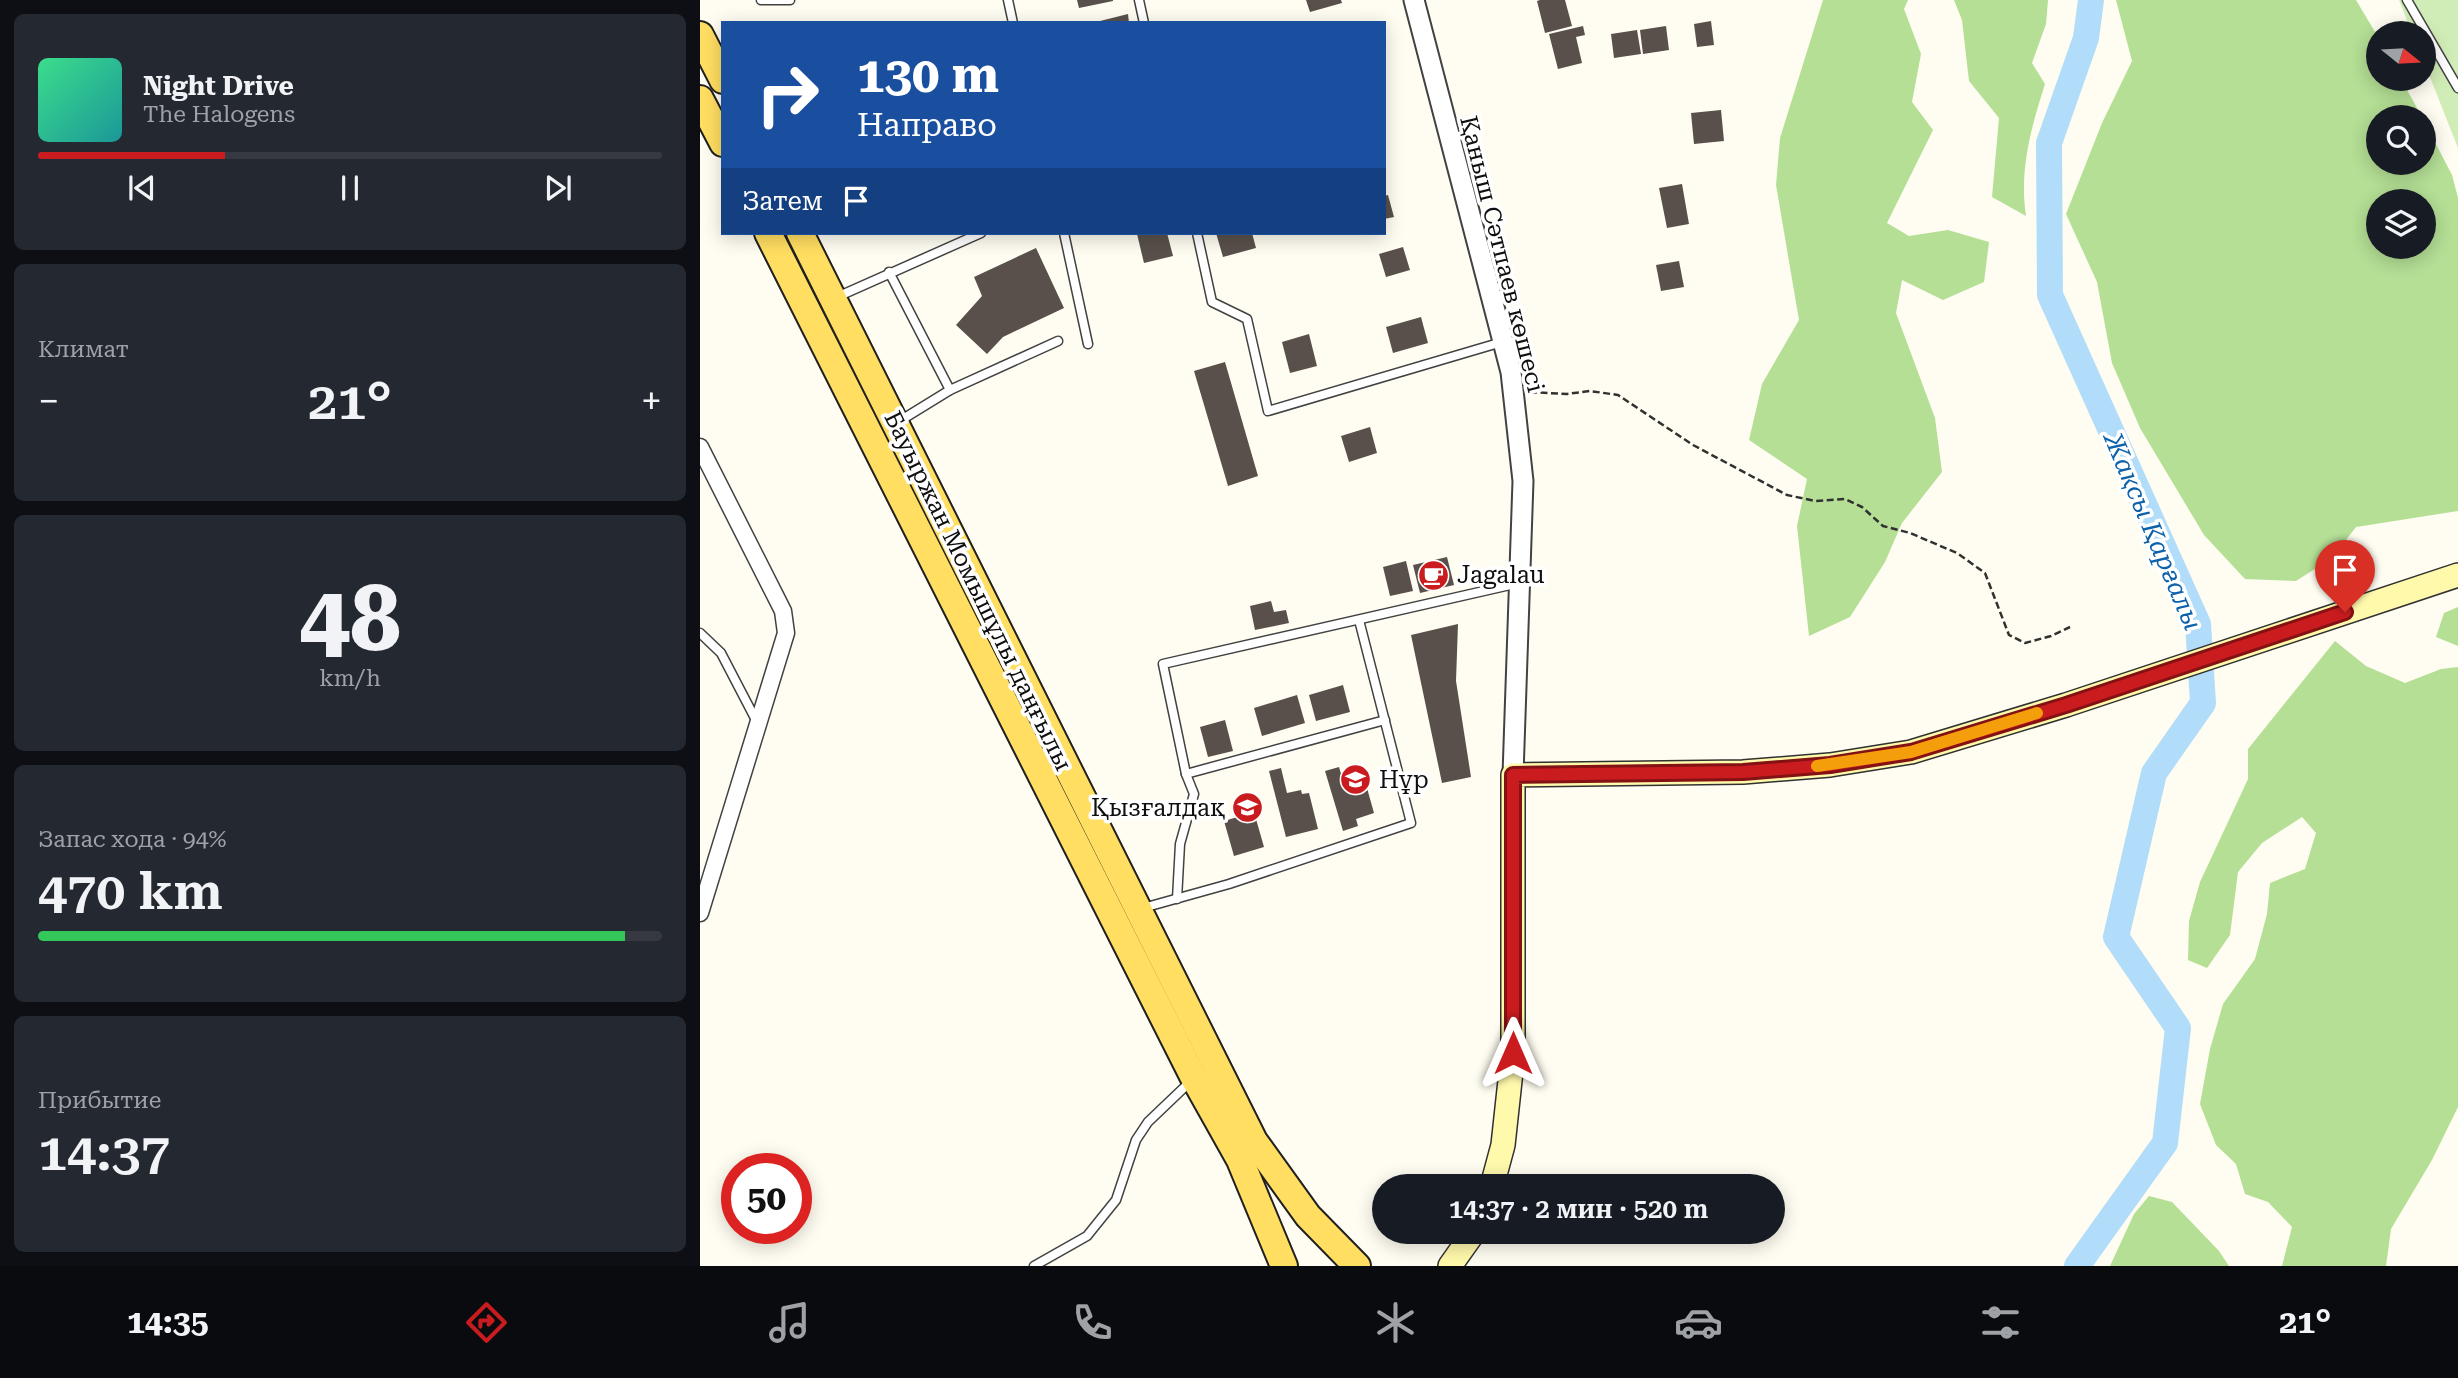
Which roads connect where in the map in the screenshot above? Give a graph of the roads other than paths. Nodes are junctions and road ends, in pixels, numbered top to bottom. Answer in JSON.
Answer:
{"nodes":[{"id":1,"x":761,"y":0,"type":"edge"},
{"id":2,"x":790,"y":0,"type":"edge"},
{"id":3,"x":1008,"y":0,"type":"edge"},
{"id":4,"x":1139,"y":0,"type":"edge"},
{"id":5,"x":1414,"y":0,"type":"edge"},
{"id":6,"x":2407,"y":0,"type":"edge"},
{"id":7,"x":1013,"y":21,"type":"edge"},
{"id":8,"x":1144,"y":21,"type":"edge"},
{"id":9,"x":700,"y":35,"type":"edge"},
{"id":10,"x":721,"y":76,"type":"edge"},
{"id":11,"x":2458,"y":89,"type":"edge"},
{"id":12,"x":700,"y":99,"type":"edge"},
{"id":13,"x":721,"y":140,"type":"edge"},
{"id":14,"x":769,"y":235,"type":"edge"},
{"id":15,"x":801,"y":235,"type":"edge"},
{"id":16,"x":976,"y":235,"type":"edge"},
{"id":17,"x":1064,"y":235,"type":"edge"},
{"id":18,"x":1196,"y":235,"type":"edge"},
{"id":19,"x":889,"y":272,"type":"junction"},
{"id":20,"x":833,"y":299,"type":"junction"},
{"id":21,"x":1058,"y":341,"type":"dead end"},
{"id":22,"x":1503,"y":342,"type":"junction"},
{"id":23,"x":1088,"y":344,"type":"dead end"},
{"id":24,"x":950,"y":390,"type":"junction"},
{"id":25,"x":895,"y":423,"type":"junction"},
{"id":26,"x":700,"y":447,"type":"edge"},
{"id":27,"x":921,"y":477,"type":"junction"},
{"id":28,"x":896,"y":489,"type":"junction"},
{"id":29,"x":2458,"y":575,"type":"edge"},
{"id":30,"x":1519,"y":583,"type":"junction"},
{"id":31,"x":1359,"y":620,"type":"junction"},
{"id":32,"x":700,"y":633,"type":"edge"},
{"id":33,"x":1385,"y":720,"type":"junction"},
{"id":34,"x":758,"y":724,"type":"junction"},
{"id":35,"x":1186,"y":774,"type":"junction"},
{"id":36,"x":1513,"y":775,"type":"junction"},
{"id":37,"x":1177,"y":899,"type":"junction"},
{"id":38,"x":1140,"y":909,"type":"junction"},
{"id":39,"x":700,"y":913,"type":"edge"},
{"id":40,"x":1194,"y":1079,"type":"junction"},
{"id":41,"x":1495,"y":1174,"type":"edge"},
{"id":42,"x":1467,"y":1244,"type":"edge"},
{"id":43,"x":1474,"y":1244,"type":"edge"},
{"id":44,"x":1034,"y":1266,"type":"edge"},
{"id":45,"x":1284,"y":1266,"type":"edge"},
{"id":46,"x":1357,"y":1266,"type":"edge"},
{"id":47,"x":1450,"y":1266,"type":"edge"},
{"id":48,"x":1469,"y":1266,"type":"edge"}],
"edges":[{"from":1,"to":2,"type":"lane"},
{"from":3,"to":7,"type":"lane"},
{"from":4,"to":8,"type":"lane"},
{"from":5,"to":22,"type":"street","name":"Қаныш Сәтпаев көшесі"},
{"from":6,"to":11,"type":"lane"},
{"from":9,"to":10,"type":"main road"},
{"from":12,"to":13,"type":"main road"},
{"from":14,"to":28,"type":"main road","name":"Бауыржан Момышұлы даңғылы"},
{"from":15,"to":20,"type":"main road","name":"Бауыржан Момышұлы даңғылы"},
{"from":16,"to":19,"type":"lane"},
{"from":17,"to":23,"type":"lane"},
{"from":18,"to":22,"type":"lane"},
{"from":19,"to":20,"type":"lane"},
{"from":19,"to":24,"type":"lane"},
{"from":20,"to":25,"type":"main road","name":"Бауыржан Момышұлы даңғылы"},
{"from":21,"to":24,"type":"lane"},
{"from":22,"to":30,"type":"street","name":"Қаныш Сәтпаев көшесі"},
{"from":24,"to":25,"type":"lane"},
{"from":25,"to":27,"type":"main road","name":"Бауыржан Момышұлы даңғылы"},
{"from":26,"to":34,"type":"street"},
{"from":27,"to":28,"type":"main road"},
{"from":27,"to":38,"type":"main road","name":"Бауыржан Момышұлы даңғылы"},
{"from":28,"to":40,"type":"main road","name":"Бауыржан Момышұлы даңғылы"},
{"from":29,"to":36,"type":"main road"},
{"from":30,"to":31,"type":"lane"},
{"from":30,"to":36,"type":"street","name":"Қаныш Сәтпаев көшесі"},
{"from":31,"to":33,"type":"lane"},
{"from":31,"to":35,"type":"lane"},
{"from":32,"to":34,"type":"lane"},
{"from":33,"to":35,"type":"lane"},
{"from":33,"to":37,"type":"lane"},
{"from":34,"to":39,"type":"street"},
{"from":35,"to":37,"type":"lane"},
{"from":36,"to":41,"type":"main road"},
{"from":37,"to":38,"type":"lane"},
{"from":38,"to":46,"type":"main road","name":"Бауыржан Момышұлы даңғылы"},
{"from":40,"to":44,"type":"lane"},
{"from":40,"to":45,"type":"main road","name":"Бауыржан Момышұлы даңғылы"},
{"from":42,"to":47,"type":"main road"},
{"from":43,"to":48,"type":"main road"}]}
